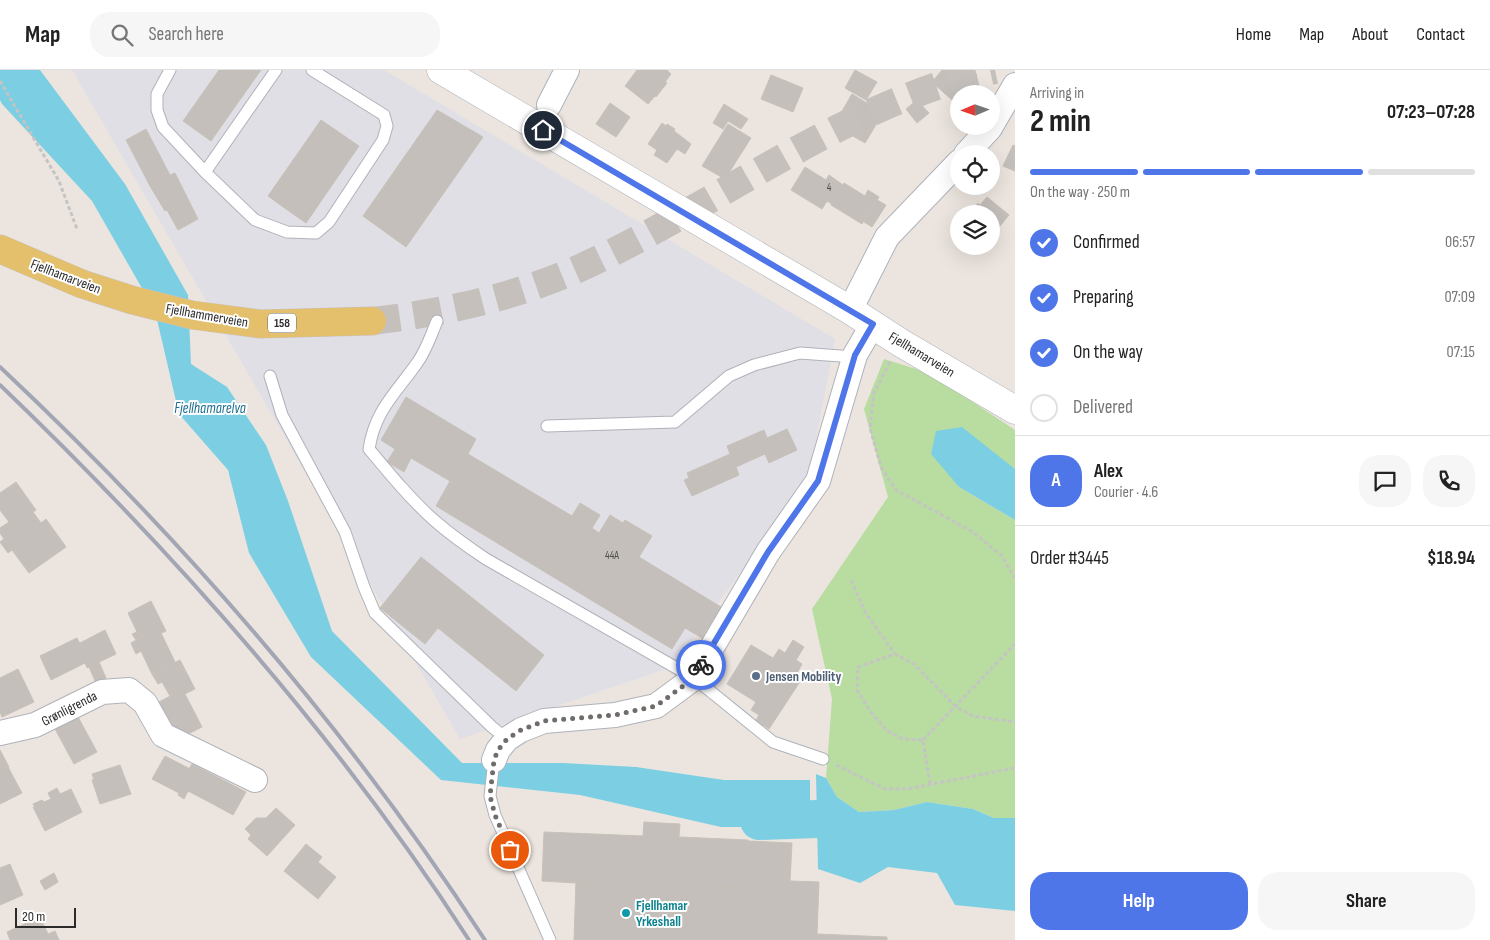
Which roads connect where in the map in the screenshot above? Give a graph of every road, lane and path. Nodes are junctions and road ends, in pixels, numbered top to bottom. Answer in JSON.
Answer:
{"nodes":[{"id":1,"x":170,"y":70,"type":"edge"},
{"id":2,"x":276,"y":70,"type":"edge"},
{"id":3,"x":312,"y":70,"type":"edge"},
{"id":4,"x":441,"y":70,"type":"edge"},
{"id":5,"x":567,"y":70,"type":"edge"},
{"id":6,"x":0,"y":81,"type":"edge"},
{"id":7,"x":1015,"y":85,"type":"edge"},
{"id":8,"x":548,"y":106,"type":"dead end"},
{"id":9,"x":974,"y":145,"type":"edge"},
{"id":10,"x":205,"y":172,"type":"junction"},
{"id":11,"x":950,"y":172,"type":"edge"},
{"id":12,"x":77,"y":229,"type":"dead end"},
{"id":13,"x":0,"y":249,"type":"edge"},
{"id":14,"x":132,"y":300,"type":"joint"},
{"id":15,"x":850,"y":310,"type":"junction"},
{"id":16,"x":372,"y":321,"type":"tunnel mouth"},
{"id":17,"x":437,"y":321,"type":"dead end"},
{"id":18,"x":873,"y":324,"type":"junction"},
{"id":19,"x":854,"y":357,"type":"junction"},
{"id":20,"x":891,"y":361,"type":"dead end"},
{"id":21,"x":270,"y":376,"type":"dead end"},
{"id":22,"x":1015,"y":410,"type":"edge"},
{"id":23,"x":547,"y":426,"type":"dead end"},
{"id":24,"x":1015,"y":578,"type":"edge"},
{"id":25,"x":850,"y":580,"type":"dead end"},
{"id":26,"x":1015,"y":644,"type":"edge"},
{"id":27,"x":896,"y":654,"type":"junction"},
{"id":28,"x":694,"y":678,"type":"junction"},
{"id":29,"x":956,"y":707,"type":"junction"},
{"id":30,"x":1014,"y":722,"type":"edge"},
{"id":31,"x":0,"y":733,"type":"edge"},
{"id":32,"x":507,"y":739,"type":"junction"},
{"id":33,"x":923,"y":740,"type":"junction"},
{"id":34,"x":823,"y":759,"type":"joint"},
{"id":35,"x":494,"y":760,"type":"joint"},
{"id":36,"x":1015,"y":768,"type":"edge"},
{"id":37,"x":255,"y":780,"type":"dead end"},
{"id":38,"x":930,"y":784,"type":"junction"},
{"id":39,"x":550,"y":940,"type":"edge"}],
"edges":[{"from":1,"to":10,"type":"lane"},
{"from":2,"to":10,"type":"lane"},
{"from":3,"to":10,"type":"lane"},
{"from":4,"to":15,"type":"main road","name":"Fjellhamarveien"},
{"from":5,"to":8,"type":"street"},
{"from":6,"to":12,"type":"path"},
{"from":7,"to":9,"type":"street"},
{"from":11,"to":15,"type":"street"},
{"from":13,"to":14,"type":"main road","name":"Fjellhamarveien","number":"158"},
{"from":14,"to":16,"type":"main road","name":"Fjellhammerveien","number":"158"},
{"from":15,"to":18,"type":"main road","name":"Fjellhamarveien"},
{"from":17,"to":28,"type":"lane"},
{"from":18,"to":19,"type":"street"},
{"from":18,"to":22,"type":"main road","name":"Fjellhamarveien"},
{"from":19,"to":23,"type":"lane"},
{"from":19,"to":28,"type":"street"},
{"from":20,"to":24,"type":"path"},
{"from":21,"to":32,"type":"lane"},
{"from":25,"to":27,"type":"path"},
{"from":26,"to":29,"type":"path"},
{"from":27,"to":29,"type":"path"},
{"from":27,"to":33,"type":"path"},
{"from":28,"to":32,"type":"street"},
{"from":28,"to":34,"type":"lane"},
{"from":29,"to":30,"type":"path"},
{"from":29,"to":33,"type":"path"},
{"from":31,"to":37,"type":"street","name":"Grønligrenda"},
{"from":32,"to":35,"type":"street"},
{"from":33,"to":38,"type":"path"},
{"from":34,"to":38,"type":"path"},
{"from":35,"to":39,"type":"lane"},
{"from":36,"to":38,"type":"path"}]}
